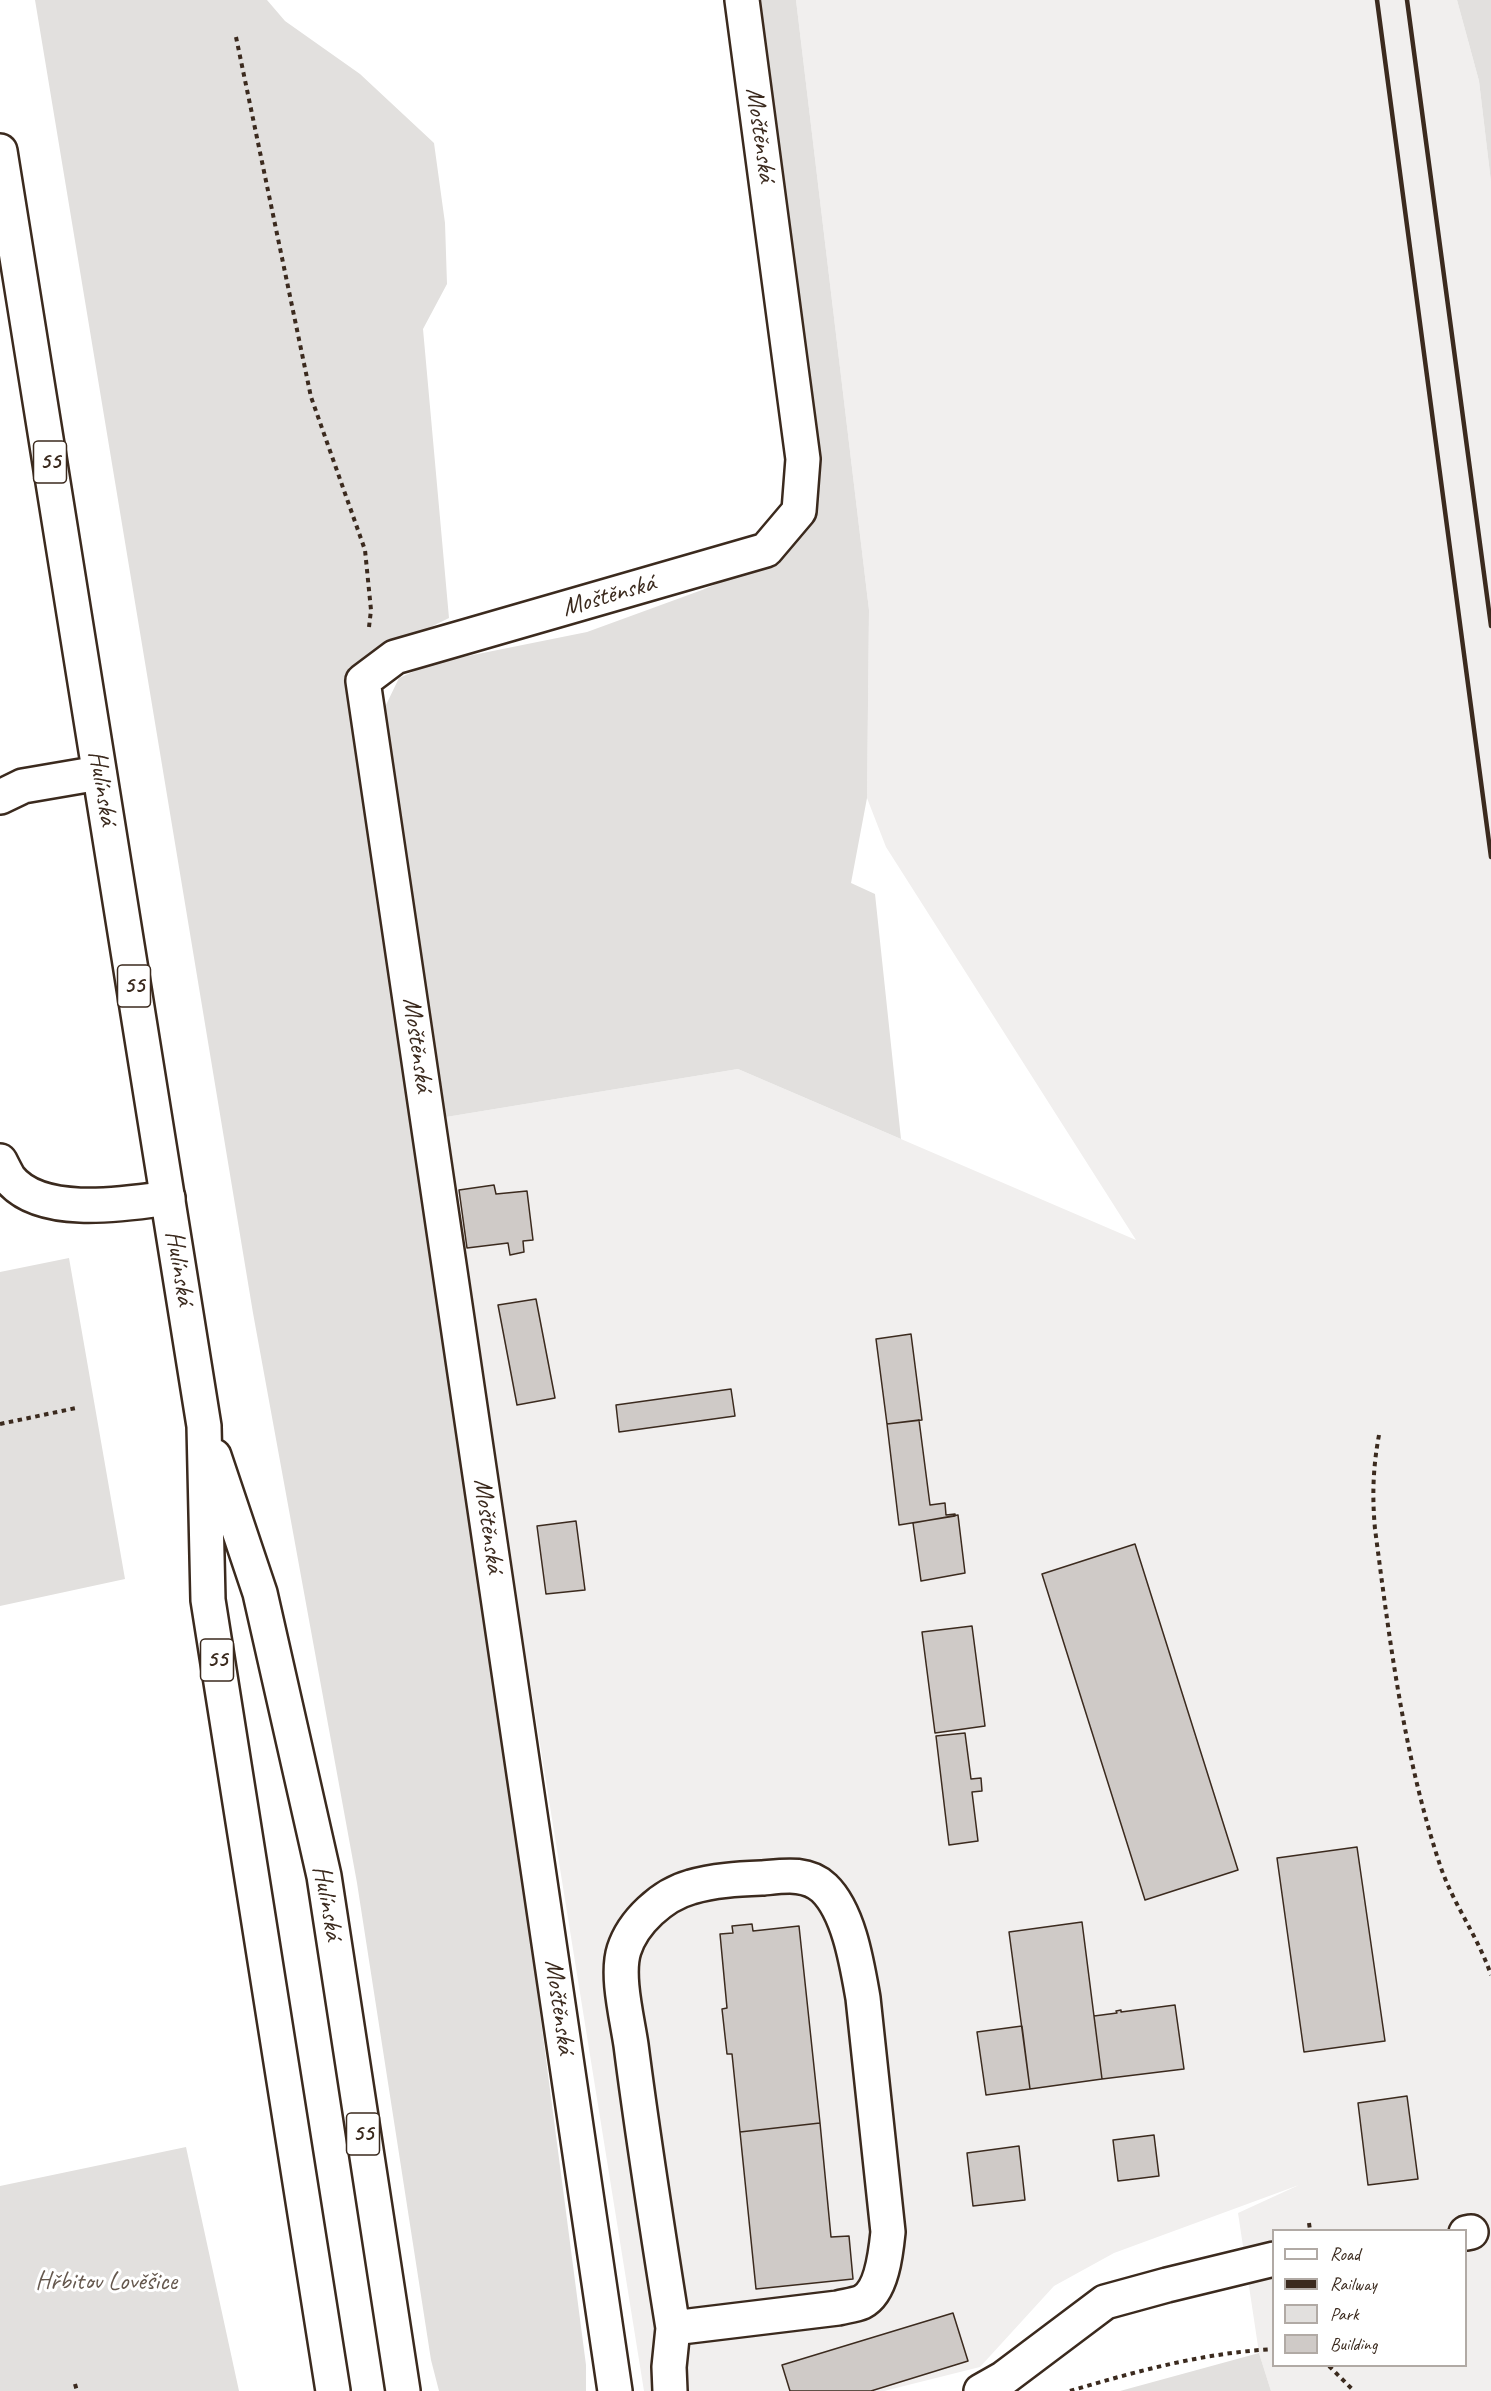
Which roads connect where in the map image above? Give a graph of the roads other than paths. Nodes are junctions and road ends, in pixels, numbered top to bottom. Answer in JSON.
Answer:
{"nodes":[{"id":1,"x":742,"y":0,"type":"edge"},
{"id":2,"x":0,"y":151,"type":"edge"},
{"id":3,"x":99,"y":773,"type":"junction"},
{"id":4,"x":0,"y":797,"type":"edge"},
{"id":5,"x":0,"y":1161,"type":"edge"},
{"id":6,"x":15,"y":1197,"type":"edge"},
{"id":7,"x":168,"y":1198,"type":"junction"},
{"id":8,"x":204,"y":1426,"type":"junction"},
{"id":9,"x":1272,"y":2259,"type":"edge"},
{"id":10,"x":673,"y":2328,"type":"junction"},
{"id":11,"x":333,"y":2391,"type":"edge"},
{"id":12,"x":403,"y":2391,"type":"edge"},
{"id":13,"x":615,"y":2391,"type":"edge"},
{"id":14,"x":670,"y":2391,"type":"edge"},
{"id":15,"x":981,"y":2391,"type":"edge"}],
"edges":[{"from":1,"to":13,"type":"main road","name":"Moštěnská"},
{"from":2,"to":3,"type":"main road","name":"Hulínská","number":"55"},
{"from":3,"to":4,"type":"main road"},
{"from":3,"to":7,"type":"main road","name":"Hulínská","number":"55"},
{"from":5,"to":6,"type":"main road"},
{"from":6,"to":7,"type":"main road"},
{"from":7,"to":8,"type":"main road","name":"Hulínská","number":"55"},
{"from":8,"to":11,"type":"main road","name":"Hulínská","number":"55"},
{"from":8,"to":12,"type":"main road","name":"Hulínská","number":"55"},
{"from":9,"to":15,"type":"main road"},
{"from":10,"to":10,"type":"main road"},
{"from":10,"to":14,"type":"main road"}]}
